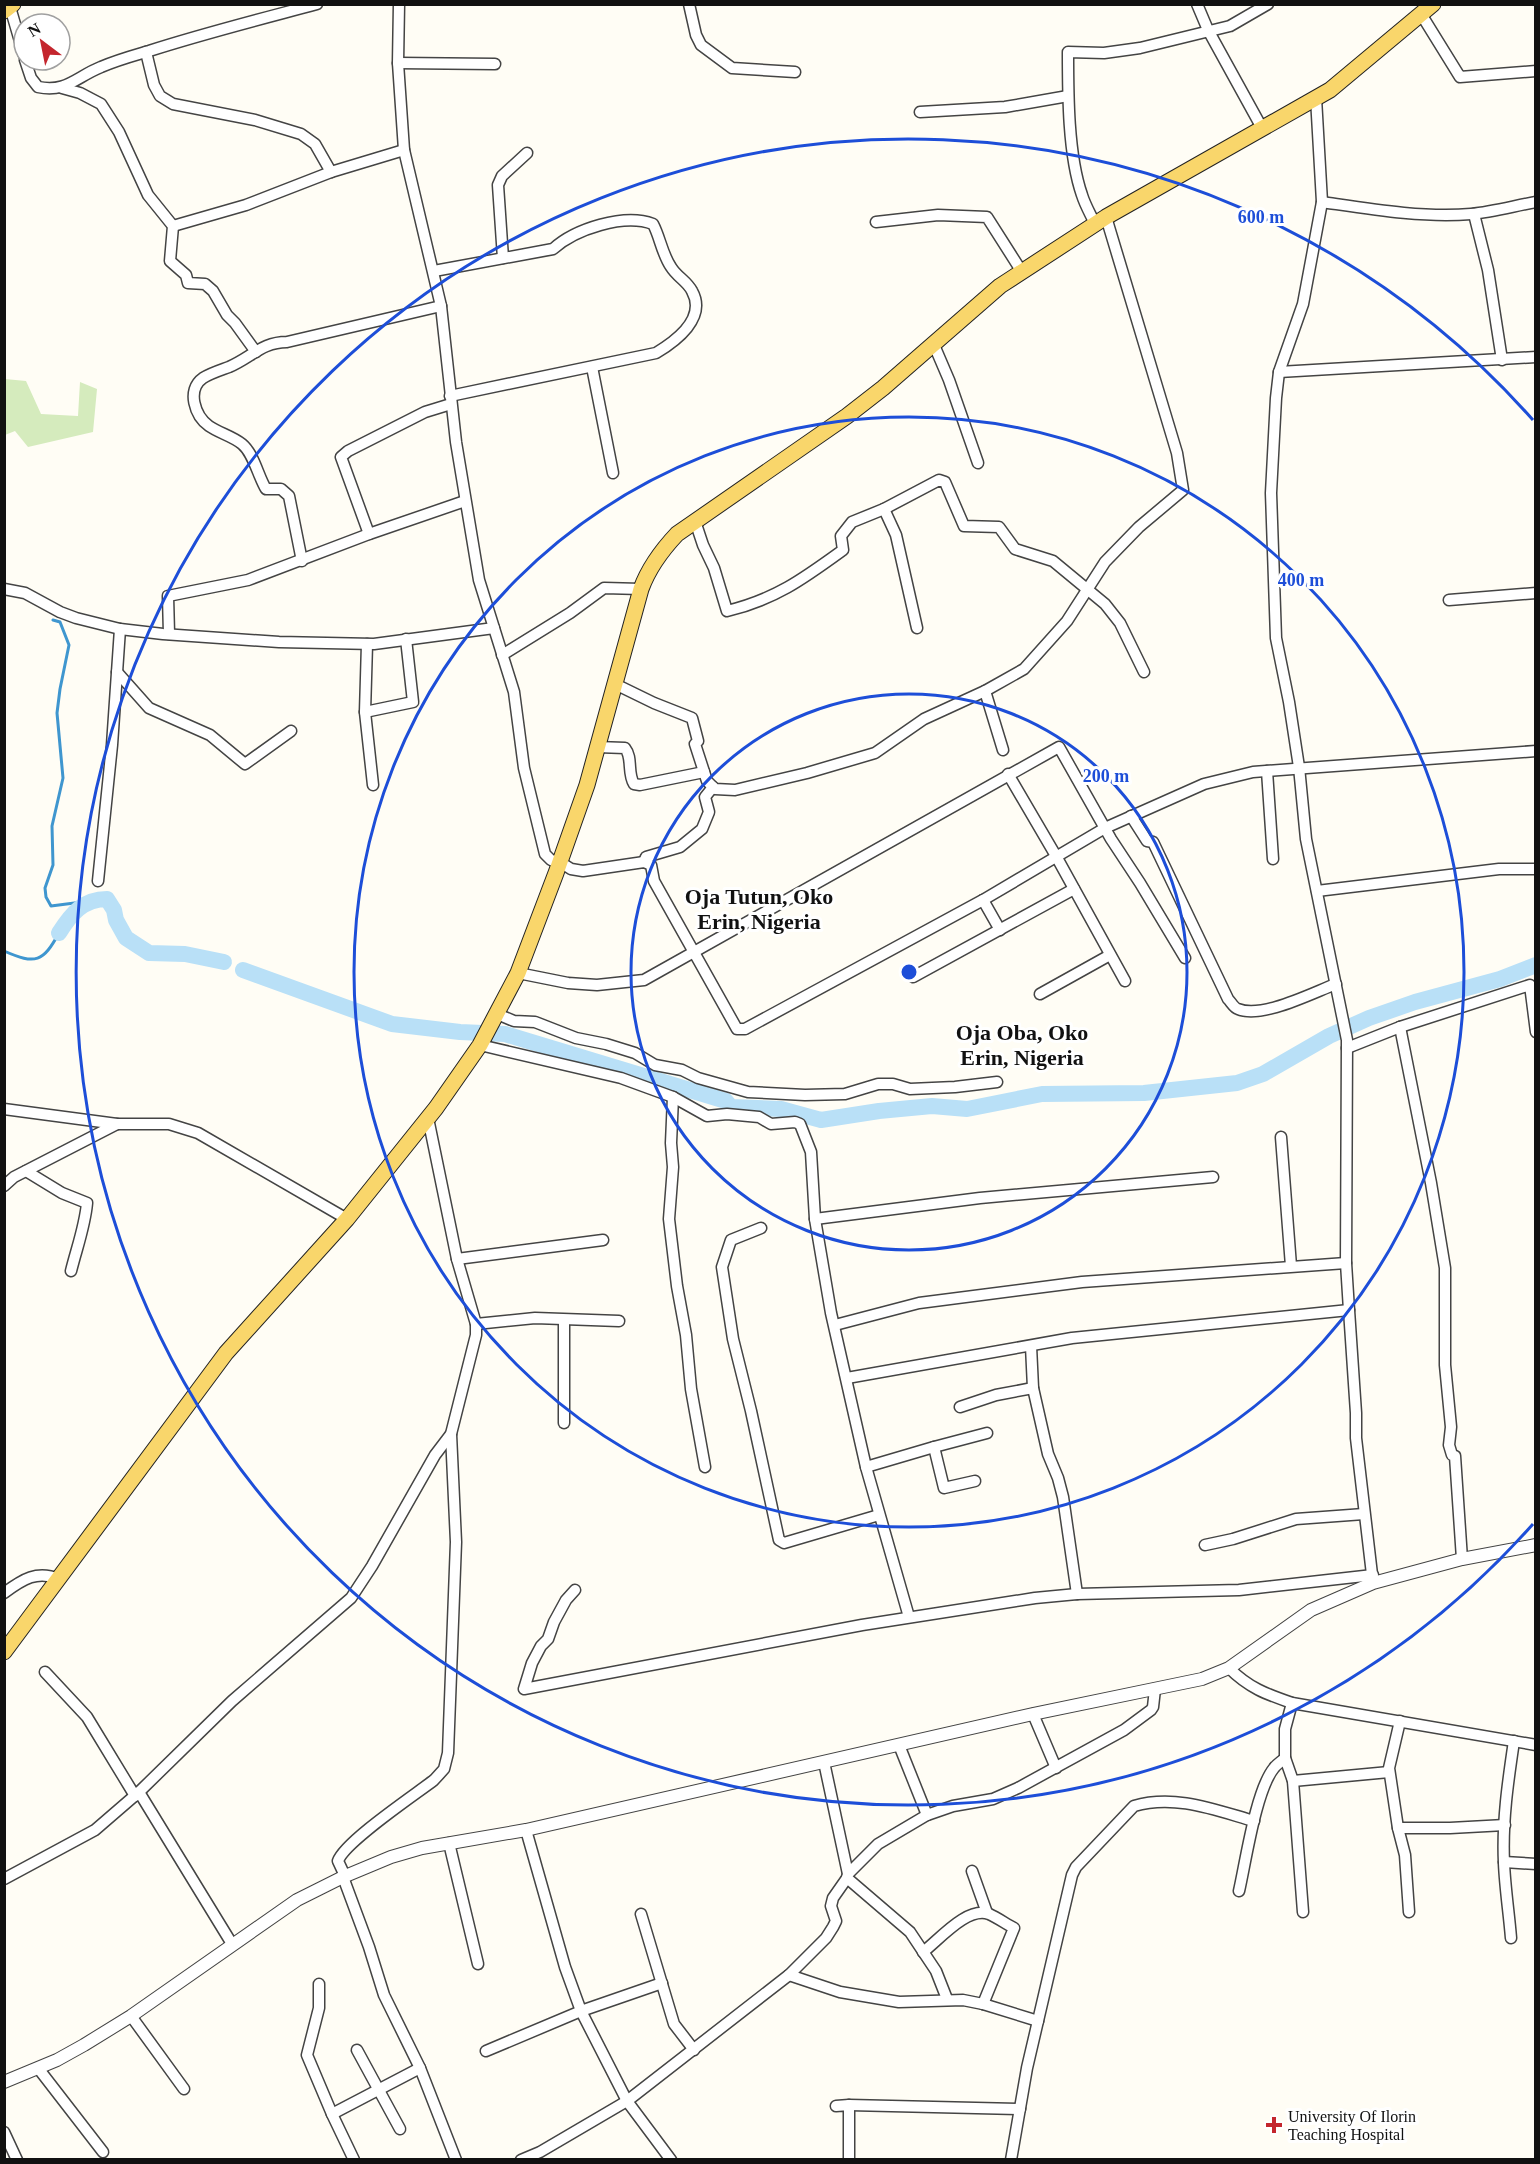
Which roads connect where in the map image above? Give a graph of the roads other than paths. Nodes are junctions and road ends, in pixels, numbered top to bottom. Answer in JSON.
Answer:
{"nodes":[{"id":1,"x":317,"y":4,"type":"edge"},
{"id":2,"x":399,"y":4,"type":"edge"},
{"id":3,"x":689,"y":4,"type":"edge"},
{"id":4,"x":1197,"y":4,"type":"edge"},
{"id":5,"x":1268,"y":4,"type":"edge"},
{"id":6,"x":1427,"y":9,"type":"edge"},
{"id":7,"x":1208,"y":30,"type":"junction"},
{"id":8,"x":146,"y":52,"type":"junction"},
{"id":9,"x":398,"y":63,"type":"junction"},
{"id":10,"x":495,"y":64,"type":"dead end"},
{"id":11,"x":1536,"y":71,"type":"edge"},
{"id":12,"x":29,"y":72,"type":"edge"},
{"id":13,"x":795,"y":72,"type":"dead end"},
{"id":14,"x":62,"y":88,"type":"junction"},
{"id":15,"x":1068,"y":96,"type":"junction"},
{"id":16,"x":1316,"y":98,"type":"junction"},
{"id":17,"x":920,"y":112,"type":"dead end"},
{"id":18,"x":1262,"y":128,"type":"junction"},
{"id":19,"x":404,"y":150,"type":"junction"},
{"id":20,"x":527,"y":153,"type":"dead end"},
{"id":21,"x":332,"y":172,"type":"junction"},
{"id":22,"x":1322,"y":202,"type":"junction"},
{"id":23,"x":1536,"y":202,"type":"edge"},
{"id":24,"x":1474,"y":214,"type":"junction"},
{"id":25,"x":1101,"y":220,"type":"junction"},
{"id":26,"x":876,"y":222,"type":"dead end"},
{"id":27,"x":173,"y":226,"type":"junction"},
{"id":28,"x":503,"y":258,"type":"junction"},
{"id":29,"x":434,"y":271,"type":"junction"},
{"id":30,"x":1022,"y":273,"type":"junction"},
{"id":31,"x":441,"y":306,"type":"junction"},
{"id":32,"x":934,"y":345,"type":"junction"},
{"id":33,"x":256,"y":352,"type":"junction"},
{"id":34,"x":1536,"y":357,"type":"edge"},
{"id":35,"x":1503,"y":360,"type":"junction"},
{"id":36,"x":592,"y":367,"type":"junction"},
{"id":37,"x":1279,"y":372,"type":"junction"},
{"id":38,"x":450,"y":400,"type":"junction"},
{"id":39,"x":978,"y":463,"type":"dead end"},
{"id":40,"x":613,"y":473,"type":"dead end"},
{"id":41,"x":465,"y":501,"type":"junction"},
{"id":42,"x":884,"y":509,"type":"junction"},
{"id":43,"x":695,"y":521,"type":"junction"},
{"id":44,"x":369,"y":534,"type":"junction"},
{"id":45,"x":302,"y":561,"type":"junction"},
{"id":46,"x":4,"y":589,"type":"edge"},
{"id":47,"x":641,"y":589,"type":"junction"},
{"id":48,"x":1088,"y":589,"type":"junction"},
{"id":49,"x":1536,"y":593,"type":"edge"},
{"id":50,"x":1449,"y":600,"type":"dead end"},
{"id":51,"x":494,"y":628,"type":"junction"},
{"id":52,"x":917,"y":628,"type":"dead end"},
{"id":53,"x":120,"y":629,"type":"junction"},
{"id":54,"x":169,"y":634,"type":"junction"},
{"id":55,"x":406,"y":639,"type":"junction"},
{"id":56,"x":367,"y":644,"type":"junction"},
{"id":57,"x":502,"y":655,"type":"junction"},
{"id":58,"x":117,"y":672,"type":"junction"},
{"id":59,"x":1144,"y":672,"type":"dead end"},
{"id":60,"x":615,"y":684,"type":"junction"},
{"id":61,"x":985,"y":691,"type":"junction"},
{"id":62,"x":365,"y":712,"type":"junction"},
{"id":63,"x":291,"y":731,"type":"dead end"},
{"id":64,"x":597,"y":747,"type":"junction"},
{"id":65,"x":1003,"y":750,"type":"dead end"},
{"id":66,"x":1536,"y":751,"type":"edge"},
{"id":67,"x":1299,"y":767,"type":"junction"},
{"id":68,"x":1266,"y":771,"type":"junction"},
{"id":69,"x":704,"y":772,"type":"junction"},
{"id":70,"x":1008,"y":774,"type":"junction"},
{"id":71,"x":373,"y":786,"type":"dead end"},
{"id":72,"x":713,"y":787,"type":"junction"},
{"id":73,"x":1131,"y":816,"type":"junction"},
{"id":74,"x":1105,"y":828,"type":"junction"},
{"id":75,"x":1056,"y":856,"type":"junction"},
{"id":76,"x":1273,"y":859,"type":"dead end"},
{"id":77,"x":560,"y":862,"type":"junction"},
{"id":78,"x":644,"y":862,"type":"junction"},
{"id":79,"x":1536,"y":869,"type":"edge"},
{"id":80,"x":98,"y":882,"type":"dead end"},
{"id":81,"x":1074,"y":889,"type":"junction"},
{"id":82,"x":1317,"y":891,"type":"junction"},
{"id":83,"x":983,"y":900,"type":"junction"},
{"id":84,"x":1000,"y":930,"type":"junction"},
{"id":85,"x":694,"y":951,"type":"junction"},
{"id":86,"x":1110,"y":955,"type":"junction"},
{"id":87,"x":1185,"y":958,"type":"dead end"},
{"id":88,"x":518,"y":973,"type":"junction"},
{"id":89,"x":913,"y":977,"type":"dead end"},
{"id":90,"x":1125,"y":981,"type":"dead end"},
{"id":91,"x":1336,"y":984,"type":"junction"},
{"id":92,"x":1040,"y":994,"type":"dead end"},
{"id":93,"x":497,"y":1014,"type":"junction"},
{"id":94,"x":1400,"y":1027,"type":"junction"},
{"id":95,"x":1536,"y":1032,"type":"edge"},
{"id":96,"x":481,"y":1042,"type":"junction"},
{"id":97,"x":1347,"y":1044,"type":"junction"},
{"id":98,"x":997,"y":1082,"type":"dead end"},
{"id":99,"x":673,"y":1097,"type":"junction"},
{"id":100,"x":4,"y":1109,"type":"edge"},
{"id":101,"x":428,"y":1118,"type":"junction"},
{"id":102,"x":117,"y":1124,"type":"junction"},
{"id":103,"x":1281,"y":1137,"type":"dead end"},
{"id":104,"x":26,"y":1171,"type":"junction"},
{"id":105,"x":1213,"y":1177,"type":"dead end"},
{"id":106,"x":4,"y":1186,"type":"edge"},
{"id":107,"x":347,"y":1219,"type":"junction"},
{"id":108,"x":814,"y":1219,"type":"junction"},
{"id":109,"x":761,"y":1228,"type":"dead end"},
{"id":110,"x":603,"y":1240,"type":"dead end"},
{"id":111,"x":457,"y":1259,"type":"junction"},
{"id":112,"x":1346,"y":1263,"type":"junction"},
{"id":113,"x":1291,"y":1266,"type":"junction"},
{"id":114,"x":72,"y":1271,"type":"dead end"},
{"id":115,"x":1348,"y":1310,"type":"junction"},
{"id":116,"x":564,"y":1320,"type":"junction"},
{"id":117,"x":619,"y":1321,"type":"dead end"},
{"id":118,"x":476,"y":1324,"type":"junction"},
{"id":119,"x":835,"y":1325,"type":"junction"},
{"id":120,"x":1030,"y":1346,"type":"junction"},
{"id":121,"x":847,"y":1378,"type":"junction"},
{"id":122,"x":1033,"y":1388,"type":"junction"},
{"id":123,"x":960,"y":1407,"type":"dead end"},
{"id":124,"x":564,"y":1423,"type":"dead end"},
{"id":125,"x":987,"y":1433,"type":"dead end"},
{"id":126,"x":451,"y":1434,"type":"junction"},
{"id":127,"x":934,"y":1447,"type":"junction"},
{"id":128,"x":705,"y":1467,"type":"dead end"},
{"id":129,"x":866,"y":1467,"type":"junction"},
{"id":130,"x":975,"y":1481,"type":"dead end"},
{"id":131,"x":1364,"y":1514,"type":"junction"},
{"id":132,"x":879,"y":1515,"type":"junction"},
{"id":133,"x":1205,"y":1545,"type":"dead end"},
{"id":134,"x":1536,"y":1545,"type":"edge"},
{"id":135,"x":1462,"y":1559,"type":"junction"},
{"id":136,"x":59,"y":1579,"type":"junction"},
{"id":137,"x":1373,"y":1579,"type":"junction"},
{"id":138,"x":6,"y":1588,"type":"edge"},
{"id":139,"x":575,"y":1590,"type":"dead end"},
{"id":140,"x":1077,"y":1594,"type":"junction"},
{"id":141,"x":909,"y":1617,"type":"junction"},
{"id":142,"x":4,"y":1652,"type":"edge"},
{"id":143,"x":1229,"y":1668,"type":"junction"},
{"id":144,"x":45,"y":1672,"type":"dead end"},
{"id":145,"x":1155,"y":1689,"type":"junction"},
{"id":146,"x":1292,"y":1703,"type":"junction"},
{"id":147,"x":1033,"y":1714,"type":"junction"},
{"id":148,"x":1400,"y":1721,"type":"junction"},
{"id":149,"x":1514,"y":1741,"type":"junction"},
{"id":150,"x":1536,"y":1744,"type":"edge"},
{"id":151,"x":899,"y":1745,"type":"junction"},
{"id":152,"x":1285,"y":1758,"type":"junction"},
{"id":153,"x":824,"y":1762,"type":"junction"},
{"id":154,"x":1056,"y":1768,"type":"junction"},
{"id":155,"x":1389,"y":1772,"type":"junction"},
{"id":156,"x":1293,"y":1781,"type":"junction"},
{"id":157,"x":137,"y":1794,"type":"junction"},
{"id":158,"x":927,"y":1815,"type":"junction"},
{"id":159,"x":1254,"y":1821,"type":"junction"},
{"id":160,"x":1505,"y":1825,"type":"junction"},
{"id":161,"x":1398,"y":1828,"type":"junction"},
{"id":162,"x":526,"y":1830,"type":"junction"},
{"id":163,"x":448,"y":1844,"type":"junction"},
{"id":164,"x":1504,"y":1862,"type":"junction"},
{"id":165,"x":1536,"y":1864,"type":"edge"},
{"id":166,"x":972,"y":1871,"type":"dead end"},
{"id":167,"x":344,"y":1876,"type":"junction"},
{"id":168,"x":848,"y":1876,"type":"junction"},
{"id":169,"x":4,"y":1879,"type":"edge"},
{"id":170,"x":1239,"y":1891,"type":"dead end"},
{"id":171,"x":1303,"y":1912,"type":"dead end"},
{"id":172,"x":1409,"y":1912,"type":"dead end"},
{"id":173,"x":987,"y":1913,"type":"junction"},
{"id":174,"x":641,"y":1914,"type":"dead end"},
{"id":175,"x":1511,"y":1938,"type":"dead end"},
{"id":176,"x":232,"y":1944,"type":"junction"},
{"id":177,"x":923,"y":1952,"type":"junction"},
{"id":178,"x":478,"y":1964,"type":"dead end"},
{"id":179,"x":789,"y":1975,"type":"junction"},
{"id":180,"x":662,"y":1983,"type":"junction"},
{"id":181,"x":319,"y":1984,"type":"dead end"},
{"id":182,"x":947,"y":1999,"type":"junction"},
{"id":183,"x":983,"y":2004,"type":"junction"},
{"id":184,"x":581,"y":2011,"type":"junction"},
{"id":185,"x":131,"y":2016,"type":"junction"},
{"id":186,"x":1038,"y":2021,"type":"junction"},
{"id":187,"x":357,"y":2050,"type":"dead end"},
{"id":188,"x":694,"y":2050,"type":"junction"},
{"id":189,"x":486,"y":2051,"type":"dead end"},
{"id":190,"x":38,"y":2068,"type":"junction"},
{"id":191,"x":420,"y":2068,"type":"junction"},
{"id":192,"x":4,"y":2082,"type":"edge"},
{"id":193,"x":184,"y":2089,"type":"dead end"},
{"id":194,"x":379,"y":2090,"type":"junction"},
{"id":195,"x":627,"y":2101,"type":"junction"},
{"id":196,"x":849,"y":2104,"type":"junction"},
{"id":197,"x":836,"y":2106,"type":"dead end"},
{"id":198,"x":1020,"y":2109,"type":"junction"},
{"id":199,"x":332,"y":2114,"type":"junction"},
{"id":200,"x":400,"y":2129,"type":"dead end"},
{"id":201,"x":4,"y":2132,"type":"edge"},
{"id":202,"x":103,"y":2152,"type":"dead end"},
{"id":203,"x":542,"y":2156,"type":"edge"},
{"id":204,"x":17,"y":2160,"type":"edge"},
{"id":205,"x":354,"y":2160,"type":"edge"},
{"id":206,"x":456,"y":2160,"type":"edge"},
{"id":207,"x":521,"y":2160,"type":"edge"},
{"id":208,"x":671,"y":2160,"type":"edge"},
{"id":209,"x":849,"y":2160,"type":"edge"},
{"id":210,"x":1011,"y":2160,"type":"edge"}],
"edges":[{"from":1,"to":8,"type":"street"},
{"from":2,"to":9,"type":"street"},
{"from":3,"to":13,"type":"street"},
{"from":4,"to":7,"type":"street"},
{"from":5,"to":7,"type":"street"},
{"from":6,"to":11,"type":"street"},
{"from":6,"to":16,"type":"main road"},
{"from":7,"to":15,"type":"street"},
{"from":7,"to":18,"type":"street"},
{"from":8,"to":14,"type":"street"},
{"from":8,"to":21,"type":"street"},
{"from":9,"to":10,"type":"street"},
{"from":9,"to":19,"type":"street"},
{"from":12,"to":14,"type":"street"},
{"from":14,"to":27,"type":"street"},
{"from":15,"to":17,"type":"street"},
{"from":15,"to":25,"type":"street"},
{"from":16,"to":18,"type":"main road"},
{"from":16,"to":22,"type":"street"},
{"from":18,"to":25,"type":"main road"},
{"from":19,"to":21,"type":"street"},
{"from":19,"to":29,"type":"street"},
{"from":20,"to":28,"type":"street"},
{"from":21,"to":27,"type":"street"},
{"from":22,"to":24,"type":"street"},
{"from":22,"to":37,"type":"street"},
{"from":23,"to":24,"type":"street"},
{"from":24,"to":35,"type":"street"},
{"from":25,"to":30,"type":"main road"},
{"from":25,"to":48,"type":"street"},
{"from":26,"to":30,"type":"street"},
{"from":27,"to":33,"type":"street"},
{"from":28,"to":29,"type":"street"},
{"from":28,"to":36,"type":"street"},
{"from":29,"to":31,"type":"street"},
{"from":30,"to":32,"type":"main road"},
{"from":31,"to":33,"type":"street"},
{"from":31,"to":38,"type":"street"},
{"from":32,"to":39,"type":"street"},
{"from":32,"to":43,"type":"main road"},
{"from":33,"to":45,"type":"street"},
{"from":34,"to":35,"type":"street"},
{"from":35,"to":37,"type":"street"},
{"from":36,"to":38,"type":"street"},
{"from":36,"to":40,"type":"street"},
{"from":37,"to":67,"type":"street"},
{"from":38,"to":41,"type":"street"},
{"from":38,"to":44,"type":"street"},
{"from":41,"to":44,"type":"street"},
{"from":41,"to":51,"type":"street"},
{"from":42,"to":43,"type":"street"},
{"from":42,"to":48,"type":"street"},
{"from":42,"to":52,"type":"street"},
{"from":43,"to":47,"type":"main road"},
{"from":44,"to":45,"type":"street"},
{"from":45,"to":54,"type":"street"},
{"from":46,"to":53,"type":"street"},
{"from":47,"to":57,"type":"street"},
{"from":47,"to":60,"type":"main road"},
{"from":48,"to":59,"type":"street"},
{"from":48,"to":61,"type":"street"},
{"from":49,"to":50,"type":"street"},
{"from":51,"to":55,"type":"street"},
{"from":51,"to":57,"type":"street"},
{"from":53,"to":54,"type":"street"},
{"from":53,"to":58,"type":"street"},
{"from":54,"to":56,"type":"street"},
{"from":55,"to":56,"type":"street"},
{"from":55,"to":62,"type":"street"},
{"from":56,"to":62,"type":"street"},
{"from":57,"to":77,"type":"street"},
{"from":58,"to":63,"type":"street"},
{"from":58,"to":80,"type":"street"},
{"from":60,"to":64,"type":"main road"},
{"from":60,"to":69,"type":"street"},
{"from":61,"to":65,"type":"street"},
{"from":61,"to":72,"type":"street"},
{"from":62,"to":71,"type":"street"},
{"from":64,"to":69,"type":"street"},
{"from":64,"to":77,"type":"main road"},
{"from":66,"to":67,"type":"street"},
{"from":67,"to":68,"type":"street"},
{"from":67,"to":82,"type":"street"},
{"from":68,"to":73,"type":"street"},
{"from":68,"to":76,"type":"street"},
{"from":69,"to":72,"type":"street"},
{"from":70,"to":74,"type":"street"},
{"from":70,"to":75,"type":"street"},
{"from":70,"to":85,"type":"street"},
{"from":72,"to":78,"type":"street"},
{"from":73,"to":74,"type":"street"},
{"from":73,"to":91,"type":"street"},
{"from":74,"to":75,"type":"street"},
{"from":74,"to":87,"type":"street"},
{"from":75,"to":81,"type":"street"},
{"from":75,"to":83,"type":"street"},
{"from":77,"to":78,"type":"street"},
{"from":77,"to":88,"type":"main road"},
{"from":78,"to":85,"type":"street"},
{"from":79,"to":82,"type":"street"},
{"from":81,"to":84,"type":"street"},
{"from":81,"to":86,"type":"street"},
{"from":82,"to":91,"type":"street"},
{"from":83,"to":84,"type":"street"},
{"from":83,"to":85,"type":"street"},
{"from":84,"to":89,"type":"street"},
{"from":85,"to":88,"type":"street"},
{"from":86,"to":90,"type":"street"},
{"from":86,"to":92,"type":"street"},
{"from":88,"to":93,"type":"main road"},
{"from":91,"to":97,"type":"street"},
{"from":93,"to":96,"type":"main road"},
{"from":93,"to":98,"type":"street"},
{"from":94,"to":95,"type":"street"},
{"from":94,"to":97,"type":"street"},
{"from":94,"to":135,"type":"street"},
{"from":96,"to":99,"type":"street"},
{"from":96,"to":101,"type":"main road"},
{"from":97,"to":112,"type":"street"},
{"from":99,"to":108,"type":"street"},
{"from":99,"to":128,"type":"street"},
{"from":100,"to":102,"type":"street"},
{"from":101,"to":107,"type":"main road"},
{"from":101,"to":111,"type":"street"},
{"from":102,"to":104,"type":"street"},
{"from":102,"to":107,"type":"street"},
{"from":103,"to":113,"type":"street"},
{"from":104,"to":106,"type":"street"},
{"from":104,"to":114,"type":"street"},
{"from":105,"to":108,"type":"street"},
{"from":107,"to":136,"type":"main road"},
{"from":108,"to":119,"type":"street"},
{"from":109,"to":132,"type":"street"},
{"from":110,"to":111,"type":"street"},
{"from":111,"to":118,"type":"street"},
{"from":112,"to":113,"type":"street"},
{"from":112,"to":115,"type":"street"},
{"from":113,"to":119,"type":"street"},
{"from":115,"to":120,"type":"street"},
{"from":115,"to":131,"type":"street"},
{"from":116,"to":117,"type":"street"},
{"from":116,"to":118,"type":"street"},
{"from":116,"to":124,"type":"street"},
{"from":118,"to":126,"type":"street"},
{"from":119,"to":121,"type":"street"},
{"from":120,"to":121,"type":"street"},
{"from":120,"to":122,"type":"street"},
{"from":121,"to":129,"type":"street"},
{"from":122,"to":123,"type":"street"},
{"from":122,"to":140,"type":"street"},
{"from":125,"to":127,"type":"street"},
{"from":126,"to":157,"type":"street"},
{"from":126,"to":167,"type":"street"},
{"from":127,"to":129,"type":"street"},
{"from":127,"to":130,"type":"street"},
{"from":129,"to":132,"type":"street"},
{"from":131,"to":133,"type":"street"},
{"from":131,"to":137,"type":"street"},
{"from":132,"to":141,"type":"street"},
{"from":134,"to":135,"type":"street"},
{"from":135,"to":137,"type":"street"},
{"from":136,"to":138,"type":"street"},
{"from":136,"to":142,"type":"main road"},
{"from":137,"to":140,"type":"street"},
{"from":137,"to":143,"type":"street"},
{"from":139,"to":141,"type":"street"},
{"from":140,"to":141,"type":"street"},
{"from":143,"to":145,"type":"street"},
{"from":143,"to":146,"type":"street"},
{"from":144,"to":157,"type":"street"},
{"from":145,"to":147,"type":"street"},
{"from":145,"to":154,"type":"street"},
{"from":146,"to":148,"type":"street"},
{"from":146,"to":152,"type":"street"},
{"from":147,"to":151,"type":"street"},
{"from":147,"to":154,"type":"street"},
{"from":148,"to":149,"type":"street"},
{"from":148,"to":155,"type":"street"},
{"from":149,"to":150,"type":"street"},
{"from":149,"to":160,"type":"street"},
{"from":151,"to":153,"type":"street"},
{"from":151,"to":158,"type":"street"},
{"from":152,"to":156,"type":"street"},
{"from":152,"to":159,"type":"street"},
{"from":153,"to":162,"type":"street"},
{"from":153,"to":168,"type":"street"},
{"from":154,"to":158,"type":"street"},
{"from":155,"to":156,"type":"street"},
{"from":155,"to":161,"type":"street"},
{"from":156,"to":171,"type":"street"},
{"from":157,"to":169,"type":"street"},
{"from":157,"to":176,"type":"street"},
{"from":158,"to":168,"type":"street"},
{"from":159,"to":170,"type":"street"},
{"from":159,"to":186,"type":"street"},
{"from":160,"to":161,"type":"street"},
{"from":160,"to":164,"type":"street"},
{"from":161,"to":172,"type":"street"},
{"from":162,"to":163,"type":"street"},
{"from":162,"to":184,"type":"street"},
{"from":163,"to":167,"type":"street"},
{"from":163,"to":178,"type":"street"},
{"from":164,"to":165,"type":"street"},
{"from":164,"to":175,"type":"street"},
{"from":166,"to":173,"type":"street"},
{"from":167,"to":176,"type":"street"},
{"from":167,"to":191,"type":"street"},
{"from":168,"to":177,"type":"street"},
{"from":168,"to":179,"type":"street"},
{"from":173,"to":177,"type":"street"},
{"from":173,"to":183,"type":"street"},
{"from":174,"to":180,"type":"street"},
{"from":176,"to":185,"type":"street"},
{"from":177,"to":182,"type":"street"},
{"from":179,"to":182,"type":"street"},
{"from":179,"to":188,"type":"street"},
{"from":180,"to":184,"type":"street"},
{"from":180,"to":188,"type":"street"},
{"from":181,"to":199,"type":"street"},
{"from":182,"to":183,"type":"street"},
{"from":183,"to":186,"type":"street"},
{"from":184,"to":189,"type":"street"},
{"from":184,"to":195,"type":"street"},
{"from":185,"to":190,"type":"street"},
{"from":185,"to":193,"type":"street"},
{"from":186,"to":198,"type":"street"},
{"from":187,"to":194,"type":"street"},
{"from":188,"to":195,"type":"street"},
{"from":190,"to":192,"type":"street"},
{"from":190,"to":202,"type":"street"},
{"from":191,"to":194,"type":"street"},
{"from":191,"to":206,"type":"street"},
{"from":194,"to":199,"type":"street"},
{"from":194,"to":200,"type":"street"},
{"from":195,"to":203,"type":"street"},
{"from":195,"to":208,"type":"street"},
{"from":196,"to":197,"type":"street"},
{"from":196,"to":198,"type":"street"},
{"from":196,"to":209,"type":"street"},
{"from":198,"to":210,"type":"street"},
{"from":199,"to":205,"type":"street"},
{"from":201,"to":204,"type":"street"},
{"from":203,"to":207,"type":"street"}]}
